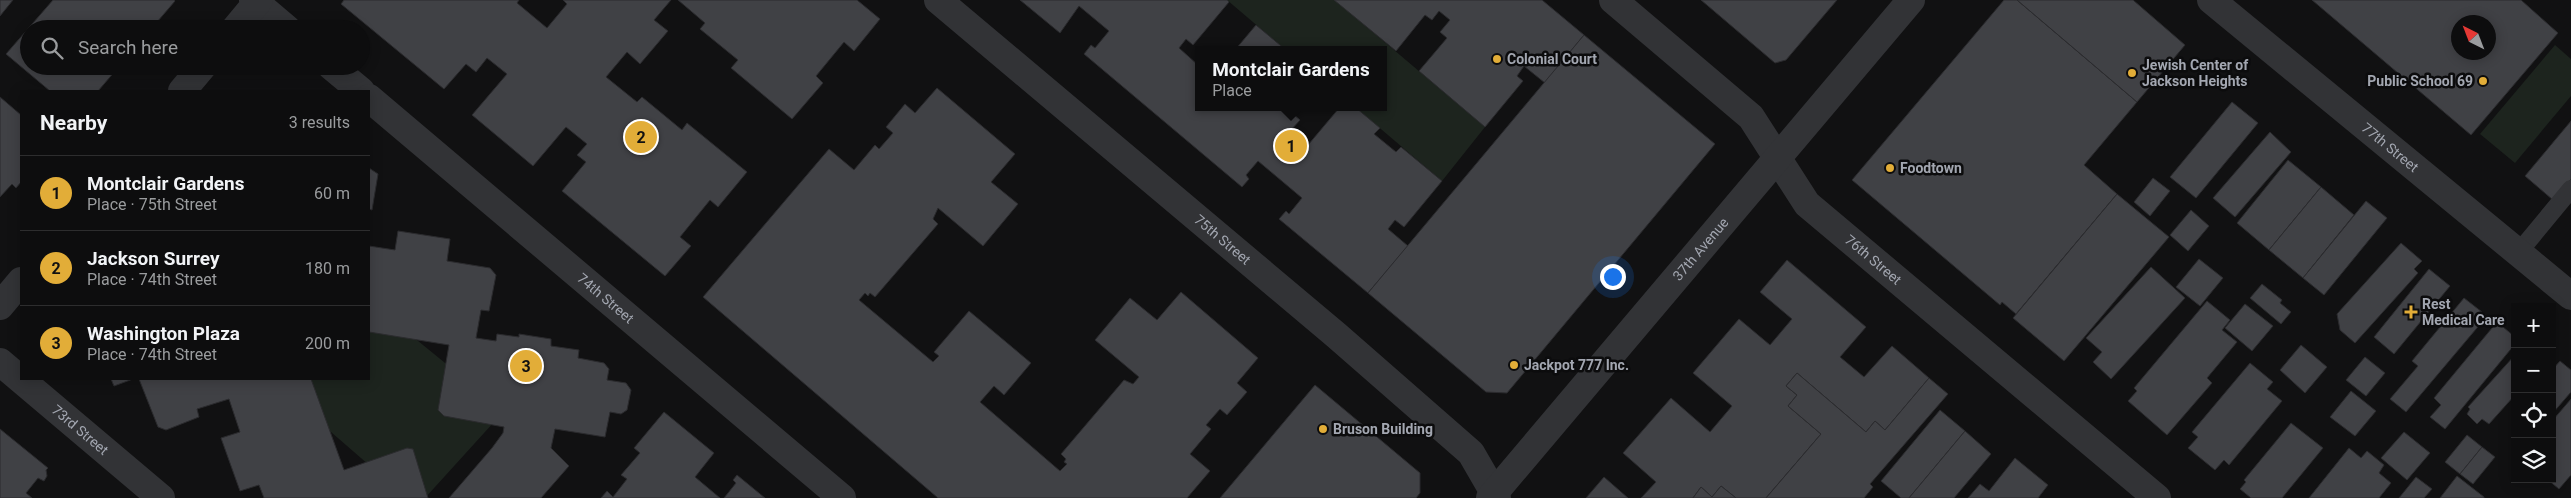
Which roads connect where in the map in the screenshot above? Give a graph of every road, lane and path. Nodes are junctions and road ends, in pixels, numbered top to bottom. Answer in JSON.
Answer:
{"nodes":[{"id":1,"x":938,"y":0,"type":"edge"},
{"id":2,"x":1613,"y":0,"type":"edge"},
{"id":3,"x":1911,"y":0,"type":"edge"},
{"id":4,"x":2211,"y":0,"type":"edge"},
{"id":5,"x":256,"y":1,"type":"edge"},
{"id":6,"x":242,"y":20,"type":"edge"},
{"id":7,"x":277,"y":20,"type":"edge"},
{"id":8,"x":195,"y":75,"type":"edge"},
{"id":9,"x":341,"y":75,"type":"edge"},
{"id":10,"x":183,"y":90,"type":"edge"},
{"id":11,"x":359,"y":90,"type":"edge"},
{"id":12,"x":370,"y":99,"type":"edge"},
{"id":13,"x":1778,"y":157,"type":"junction"},
{"id":14,"x":2571,"y":189,"type":"edge"},
{"id":15,"x":2518,"y":253,"type":"junction"},
{"id":16,"x":20,"y":282,"type":"edge"},
{"id":17,"x":2571,"y":296,"type":"edge"},
{"id":18,"x":0,"y":306,"type":"edge"},
{"id":19,"x":0,"y":362,"type":"edge"},
{"id":20,"x":20,"y":379,"type":"edge"},
{"id":21,"x":21,"y":380,"type":"edge"},
{"id":22,"x":1496,"y":497,"type":"edge"},
{"id":23,"x":161,"y":498,"type":"edge"},
{"id":24,"x":842,"y":498,"type":"edge"},
{"id":25,"x":2157,"y":498,"type":"edge"}],
"edges":[{"from":1,"to":22,"type":"street","name":"75th Street"},
{"from":2,"to":13,"type":"street","name":"76th Street"},
{"from":3,"to":13,"type":"street","name":"37th Avenue"},
{"from":4,"to":15,"type":"street","name":"77th Street"},
{"from":5,"to":6,"type":"street"},
{"from":5,"to":7,"type":"street"},
{"from":8,"to":10,"type":"street"},
{"from":9,"to":11,"type":"street"},
{"from":12,"to":24,"type":"street","name":"74th Street"},
{"from":13,"to":22,"type":"street","name":"37th Avenue"},
{"from":13,"to":25,"type":"street","name":"76th Street"},
{"from":14,"to":15,"type":"lane"},
{"from":15,"to":17,"type":"street","name":"77th Street"},
{"from":16,"to":18,"type":"street"},
{"from":19,"to":20,"type":"street","name":"73rd Street"},
{"from":21,"to":23,"type":"street","name":"73rd Street"}]}
